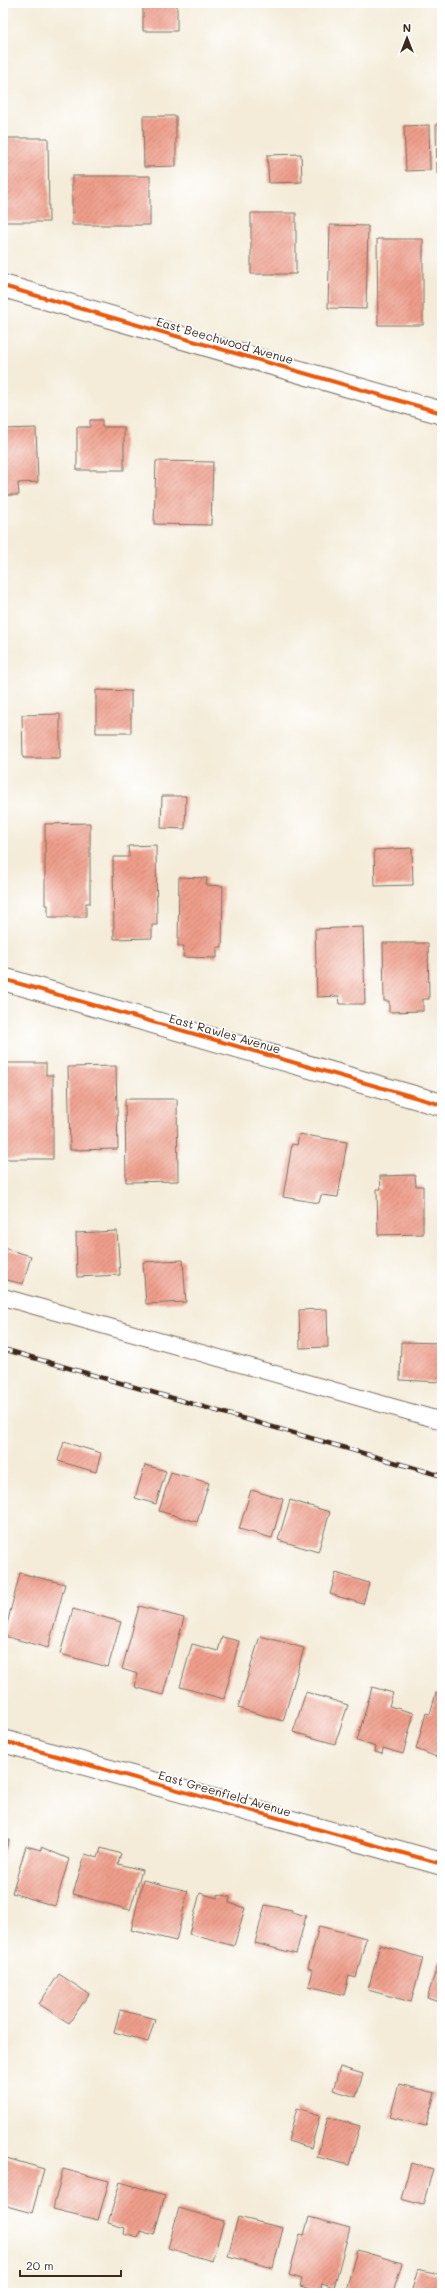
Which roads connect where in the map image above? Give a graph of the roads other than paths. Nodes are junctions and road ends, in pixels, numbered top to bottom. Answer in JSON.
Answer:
{"nodes":[{"id":1,"x":3,"y":286,"type":"edge"},
{"id":2,"x":442,"y":413,"type":"edge"},
{"id":3,"x":3,"y":980,"type":"edge"},
{"id":4,"x":442,"y":1105,"type":"edge"},
{"id":5,"x":3,"y":1297,"type":"edge"},
{"id":6,"x":442,"y":1422,"type":"edge"},
{"id":7,"x":3,"y":1741,"type":"edge"},
{"id":8,"x":442,"y":1864,"type":"edge"}],
"edges":[{"from":1,"to":2,"type":"street","name":"East Beechwood Avenue"},
{"from":3,"to":4,"type":"street","name":"East Rawles Avenue"},
{"from":5,"to":6,"type":"lane"},
{"from":7,"to":8,"type":"street","name":"East Greenfield Avenue"}]}
